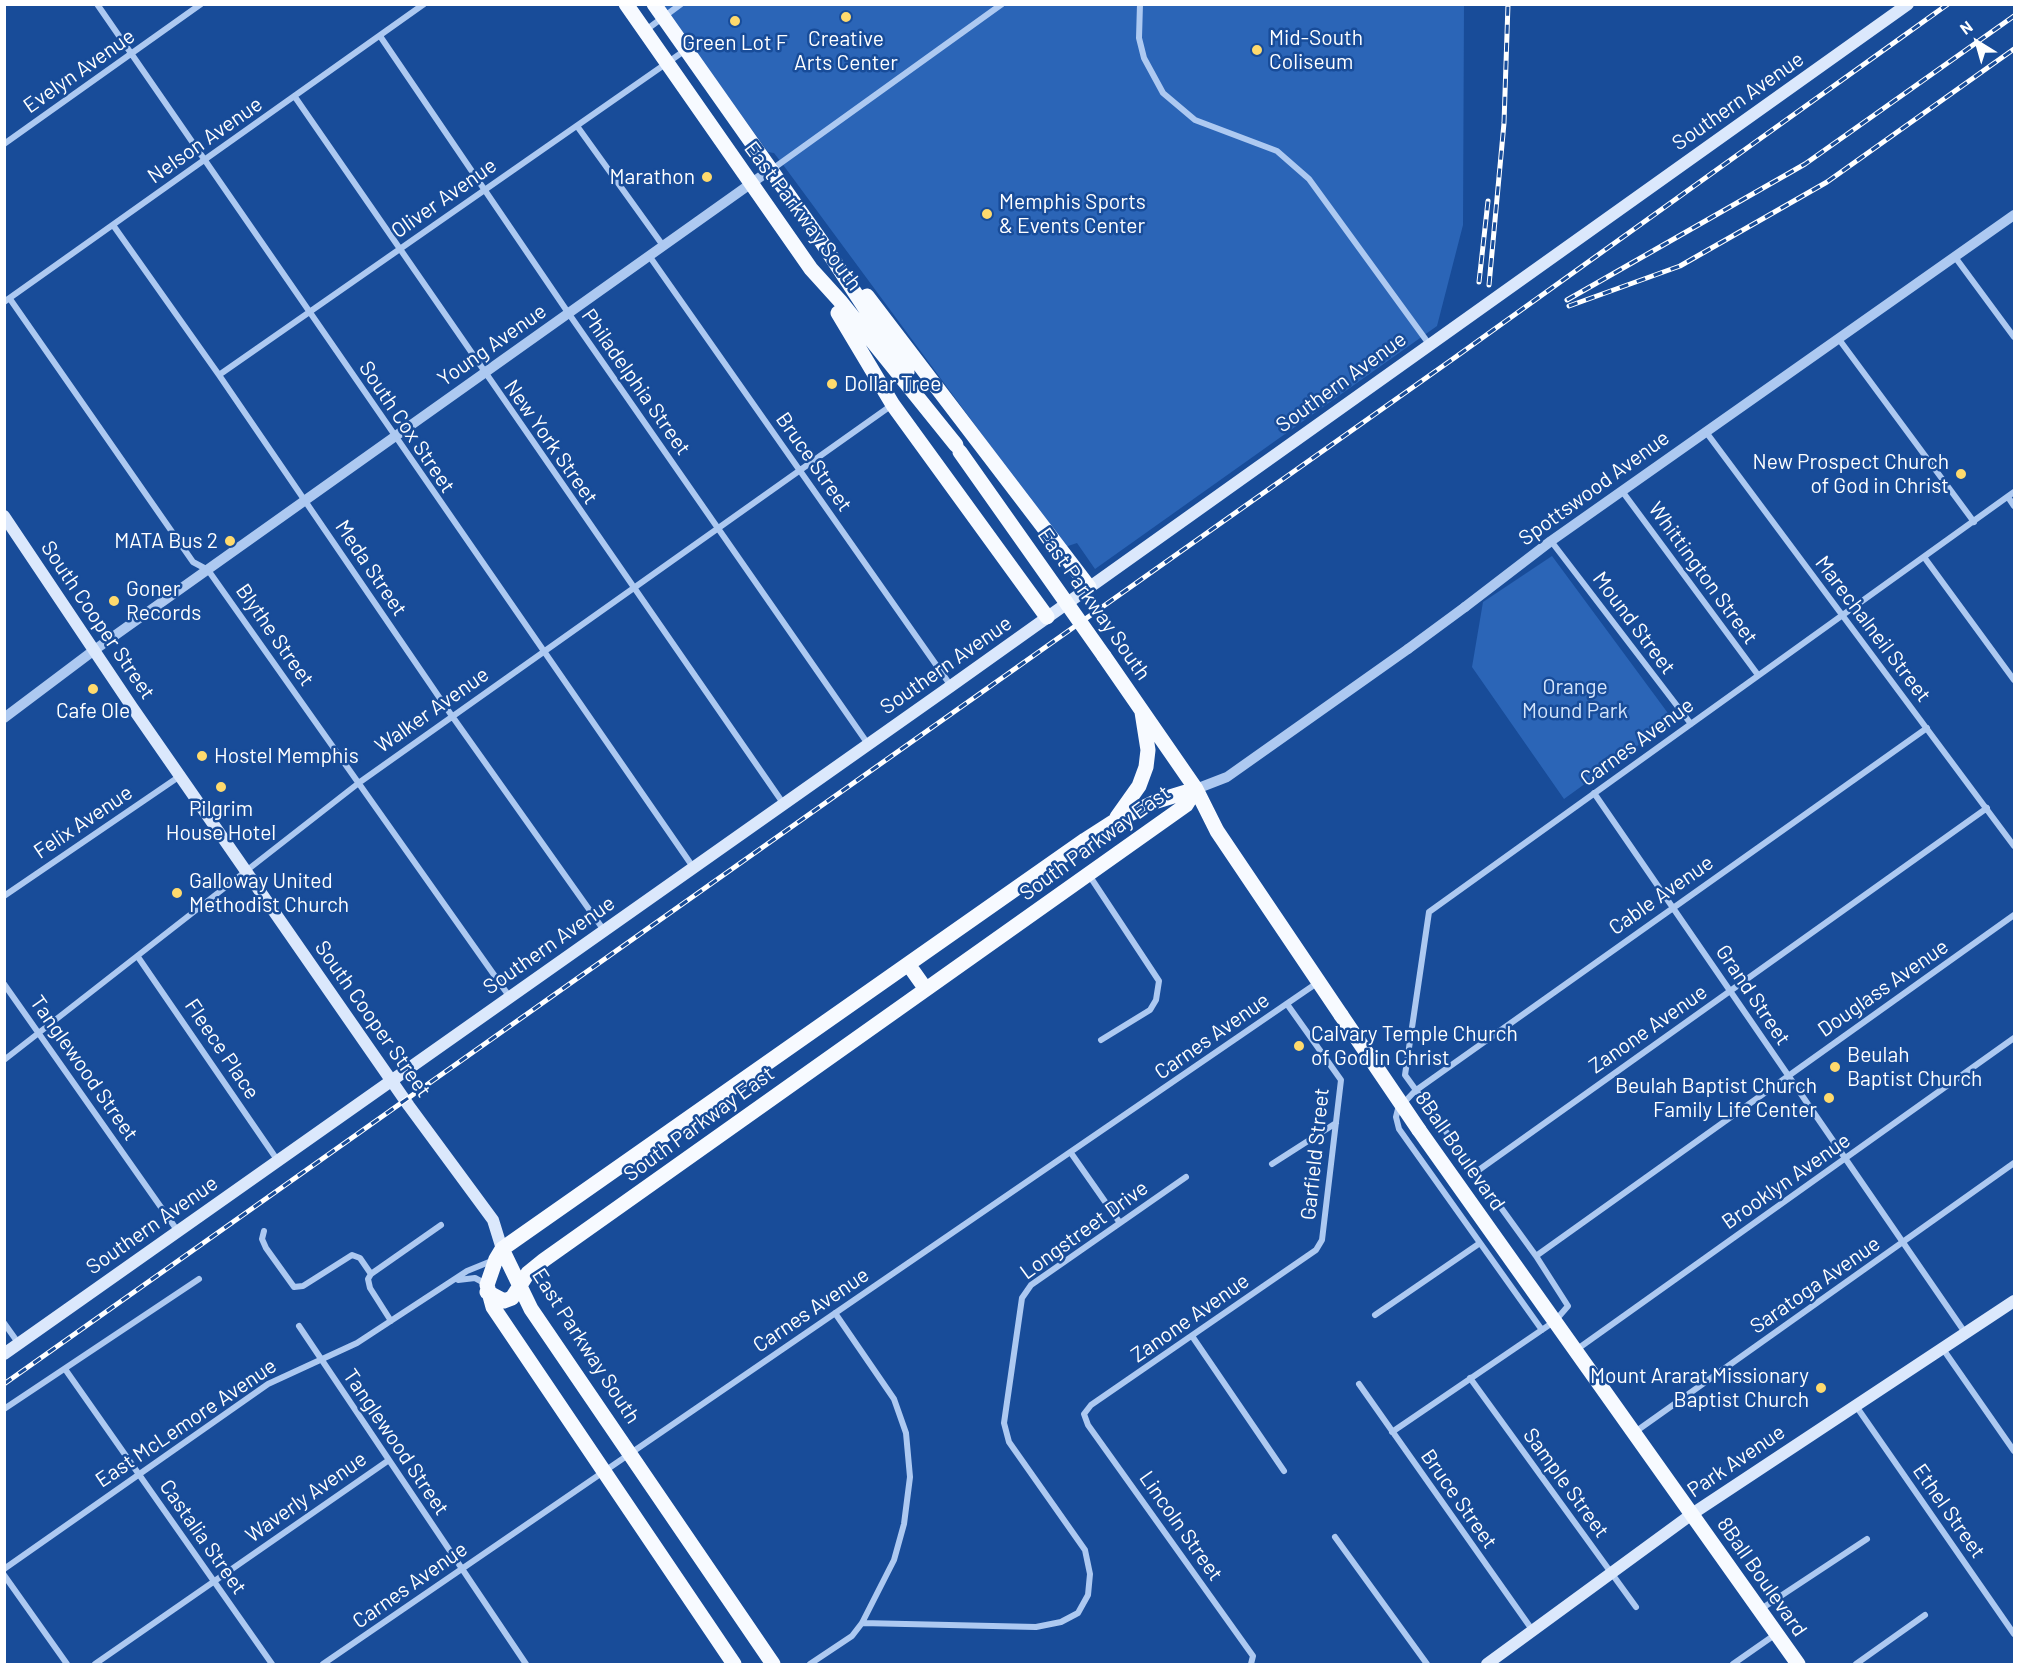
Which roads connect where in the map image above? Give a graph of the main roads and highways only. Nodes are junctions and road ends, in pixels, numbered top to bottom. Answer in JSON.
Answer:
{"nodes":[{"id":1,"x":626,"y":4,"type":"edge"},
{"id":2,"x":1908,"y":4,"type":"edge"},
{"id":3,"x":1894,"y":8,"type":"edge"},
{"id":4,"x":659,"y":11,"type":"edge"},
{"id":5,"x":821,"y":241,"type":"junction"},
{"id":6,"x":811,"y":269,"type":"junction"},
{"id":7,"x":958,"y":449,"type":"junction"},
{"id":8,"x":4,"y":516,"type":"edge"},
{"id":9,"x":1089,"y":587,"type":"junction"},
{"id":10,"x":1047,"y":617,"type":"junction"},
{"id":11,"x":1141,"y":706,"type":"junction"},
{"id":12,"x":1196,"y":789,"type":"junction"},
{"id":13,"x":1113,"y":822,"type":"junction"},
{"id":14,"x":908,"y":964,"type":"junction"},
{"id":15,"x":926,"y":988,"type":"junction"},
{"id":16,"x":393,"y":1081,"type":"junction"},
{"id":17,"x":499,"y":1254,"type":"junction"},
{"id":18,"x":520,"y":1287,"type":"junction"},
{"id":19,"x":487,"y":1288,"type":"junction"},
{"id":20,"x":2014,"y":1301,"type":"edge"},
{"id":21,"x":4,"y":1354,"type":"edge"},
{"id":22,"x":1692,"y":1514,"type":"junction"},
{"id":23,"x":734,"y":1665,"type":"edge"},
{"id":24,"x":773,"y":1665,"type":"edge"},
{"id":25,"x":1487,"y":1665,"type":"edge"},
{"id":26,"x":1798,"y":1665,"type":"edge"}],
"edges":[{"from":1,"to":6,"type":"main road","name":"East Parkway South"},
{"from":2,"to":3,"type":"main road","name":"Southern Avenue"},
{"from":3,"to":9,"type":"main road","name":"Southern Avenue"},
{"from":4,"to":5,"type":"main road","name":"East Parkway South"},
{"from":5,"to":7,"type":"main road","name":"East Parkway South"},
{"from":5,"to":9,"type":"main road"},
{"from":6,"to":7,"type":"main road","name":"East Parkway South"},
{"from":6,"to":10,"type":"main road"},
{"from":7,"to":11,"type":"main road","name":"East Parkway South","bridge":true},
{"from":8,"to":16,"type":"main road","name":"South Cooper Street"},
{"from":9,"to":10,"type":"main road","name":"Southern Avenue"},
{"from":10,"to":16,"type":"main road","name":"Southern Avenue"},
{"from":11,"to":12,"type":"main road","name":"East Parkway South"},
{"from":11,"to":13,"type":"main road"},
{"from":12,"to":13,"type":"main road","name":"South Parkway East"},
{"from":12,"to":15,"type":"main road","name":"South Parkway East"},
{"from":12,"to":22,"type":"main road","name":"8Ball Boulevard","bridge":true},
{"from":13,"to":14,"type":"main road","name":"South Parkway East"},
{"from":14,"to":15,"type":"main road"},
{"from":14,"to":17,"type":"main road","name":"South Parkway East"},
{"from":15,"to":18,"type":"main road","name":"South Parkway East"},
{"from":16,"to":17,"type":"main road","name":"South Cooper Street"},
{"from":16,"to":21,"type":"main road","name":"Southern Avenue"},
{"from":17,"to":18,"type":"main road","name":"East Parkway South"},
{"from":17,"to":19,"type":"main road"},
{"from":18,"to":19,"type":"main road","name":"South Parkway East"},
{"from":18,"to":24,"type":"main road","name":"East Parkway South"},
{"from":19,"to":23,"type":"main road"},
{"from":20,"to":22,"type":"main road","name":"Park Avenue"},
{"from":22,"to":25,"type":"main road","name":"Park Avenue"},
{"from":22,"to":26,"type":"main road","name":"8Ball Boulevard"}]}
